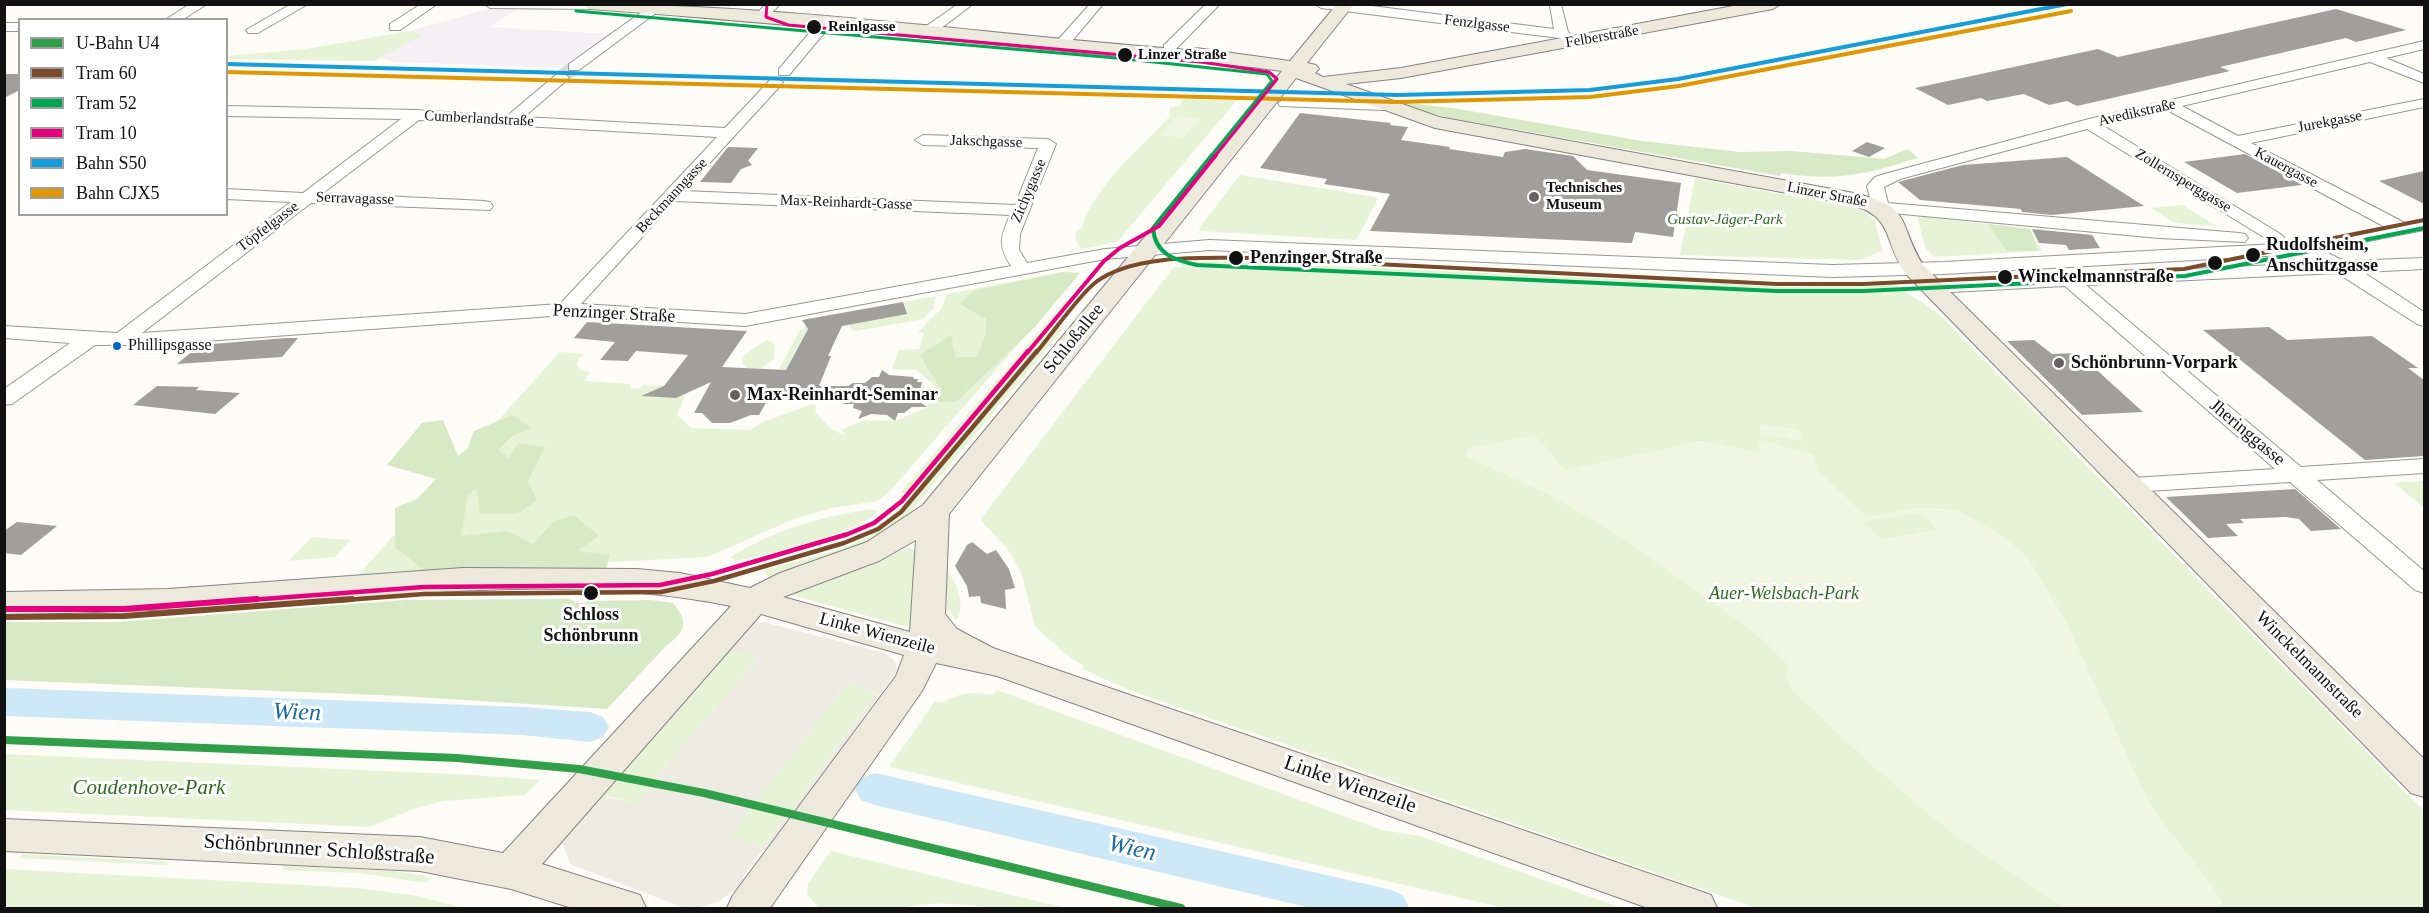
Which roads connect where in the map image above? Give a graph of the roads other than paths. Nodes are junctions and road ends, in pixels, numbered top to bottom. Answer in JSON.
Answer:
{"nodes":[{"id":1,"x":201,"y":4,"type":"edge"},
{"id":2,"x":302,"y":4,"type":"edge"},
{"id":3,"x":431,"y":4,"type":"edge"},
{"id":4,"x":490,"y":4,"type":"edge"},
{"id":5,"x":967,"y":4,"type":"edge"},
{"id":6,"x":1097,"y":4,"type":"edge"},
{"id":7,"x":1214,"y":4,"type":"edge"},
{"id":8,"x":1321,"y":4,"type":"edge"},
{"id":9,"x":592,"y":5,"type":"edge"},
{"id":10,"x":1763,"y":5,"type":"edge"},
{"id":11,"x":1344,"y":6,"type":"edge"},
{"id":12,"x":1556,"y":6,"type":"dead end"},
{"id":13,"x":659,"y":7,"type":"edge"},
{"id":14,"x":767,"y":10,"type":"edge"},
{"id":15,"x":175,"y":18,"type":"edge"},
{"id":16,"x":826,"y":22,"type":"junction"},
{"id":17,"x":395,"y":27,"type":"dead end"},
{"id":18,"x":253,"y":30,"type":"dead end"},
{"id":19,"x":927,"y":33,"type":"junction"},
{"id":20,"x":1569,"y":38,"type":"junction"},
{"id":21,"x":1062,"y":44,"type":"junction"},
{"id":22,"x":2424,"y":45,"type":"edge"},
{"id":23,"x":1169,"y":48,"type":"junction"},
{"id":24,"x":1214,"y":57,"type":"junction"},
{"id":25,"x":2371,"y":57,"type":"junction"},
{"id":26,"x":1295,"y":67,"type":"junction"},
{"id":27,"x":1429,"y":67,"type":"junction"},
{"id":28,"x":2424,"y":79,"type":"edge"},
{"id":29,"x":1318,"y":81,"type":"junction"},
{"id":30,"x":1285,"y":103,"type":"junction"},
{"id":31,"x":2424,"y":103,"type":"edge"},
{"id":32,"x":2168,"y":105,"type":"junction"},
{"id":33,"x":1383,"y":106,"type":"junction"},
{"id":34,"x":1260,"y":110,"type":"junction"},
{"id":35,"x":228,"y":111,"type":"edge"},
{"id":36,"x":416,"y":115,"type":"junction"},
{"id":37,"x":511,"y":120,"type":"junction"},
{"id":38,"x":2089,"y":124,"type":"junction"},
{"id":39,"x":730,"y":133,"type":"junction"},
{"id":40,"x":923,"y":140,"type":"dead end"},
{"id":41,"x":2235,"y":141,"type":"junction"},
{"id":42,"x":1048,"y":144,"type":"joint"},
{"id":43,"x":228,"y":194,"type":"edge"},
{"id":44,"x":672,"y":196,"type":"junction"},
{"id":45,"x":307,"y":197,"type":"junction"},
{"id":46,"x":484,"y":206,"type":"dead end"},
{"id":47,"x":1881,"y":207,"type":"junction"},
{"id":48,"x":1021,"y":210,"type":"junction"},
{"id":49,"x":2424,"y":213,"type":"edge"},
{"id":50,"x":2386,"y":220,"type":"junction"},
{"id":51,"x":2424,"y":225,"type":"edge"},
{"id":52,"x":2404,"y":230,"type":"junction"},
{"id":53,"x":2276,"y":239,"type":"junction"},
{"id":54,"x":2305,"y":248,"type":"junction"},
{"id":55,"x":1147,"y":249,"type":"junction"},
{"id":56,"x":2196,"y":252,"type":"junction"},
{"id":57,"x":2424,"y":263,"type":"edge"},
{"id":58,"x":2344,"y":268,"type":"junction"},
{"id":59,"x":1023,"y":270,"type":"junction"},
{"id":60,"x":1923,"y":278,"type":"junction"},
{"id":61,"x":2071,"y":282,"type":"junction"},
{"id":62,"x":566,"y":309,"type":"junction"},
{"id":63,"x":2424,"y":320,"type":"edge"},
{"id":64,"x":4,"y":332,"type":"edge"},
{"id":65,"x":90,"y":339,"type":"junction"},
{"id":66,"x":120,"y":340,"type":"junction"},
{"id":67,"x":4,"y":399,"type":"edge"},
{"id":68,"x":2424,"y":466,"type":"edge"},
{"id":69,"x":2297,"y":474,"type":"junction"},
{"id":70,"x":2132,"y":485,"type":"junction"},
{"id":71,"x":934,"y":512,"type":"junction"},
{"id":72,"x":2424,"y":584,"type":"edge"},
{"id":73,"x":754,"y":601,"type":"junction"},
{"id":74,"x":4,"y":603,"type":"edge"},
{"id":75,"x":928,"y":633,"type":"junction"},
{"id":76,"x":2424,"y":782,"type":"edge"},
{"id":77,"x":4,"y":835,"type":"edge"},
{"id":78,"x":511,"y":872,"type":"junction"},
{"id":79,"x":626,"y":909,"type":"edge"},
{"id":80,"x":747,"y":909,"type":"edge"},
{"id":81,"x":1698,"y":909,"type":"edge"}],
"edges":[{"from":1,"to":15,"type":"street"},
{"from":2,"to":18,"type":"street"},
{"from":3,"to":17,"type":"street"},
{"from":4,"to":9,"type":"street","name":"Linzer Straße"},
{"from":5,"to":19,"type":"street"},
{"from":6,"to":21,"type":"street"},
{"from":7,"to":23,"type":"street"},
{"from":8,"to":11,"type":"street","name":"Fenzlgasse"},
{"from":9,"to":13,"type":"main road","name":"Linzer Straße"},
{"from":10,"to":20,"type":"main road","name":"Felberstraße"},
{"from":11,"to":20,"type":"street","name":"Fenzlgasse"},
{"from":11,"to":26,"type":"main road","name":"Schloßallee"},
{"from":12,"to":20,"type":"street"},
{"from":13,"to":14,"type":"main road","name":"Linzer Straße"},
{"from":13,"to":37,"type":"street"},
{"from":14,"to":16,"type":"main road","name":"Linzer Straße"},
{"from":16,"to":19,"type":"main road","name":"Linzer Straße"},
{"from":16,"to":39,"type":"street","name":"Beckmanngasse"},
{"from":19,"to":21,"type":"main road","name":"Linzer Straße"},
{"from":20,"to":27,"type":"main road","name":"Felberstraße"},
{"from":21,"to":23,"type":"main road","name":"Linzer Straße"},
{"from":21,"to":24,"type":"main road","name":"Linzer Straße"},
{"from":22,"to":25,"type":"street","name":"Avedikstraße"},
{"from":23,"to":24,"type":"main road","name":"Linzer Straße"},
{"from":24,"to":26,"type":"main road","name":"Linzer Straße"},
{"from":25,"to":28,"type":"street"},
{"from":25,"to":32,"type":"street","name":"Avedikstraße"},
{"from":26,"to":27,"type":"main road","name":"Felberstraße"},
{"from":26,"to":29,"type":"main road","name":"Linzer Straße"},
{"from":26,"to":34,"type":"main road","name":"Schloßallee"},
{"from":27,"to":29,"type":"main road","name":"Felberstraße"},
{"from":29,"to":30,"type":"main road"},
{"from":29,"to":33,"type":"main road","name":"Linzer Straße"},
{"from":30,"to":33,"type":"street","name":"Linzer Straße"},
{"from":30,"to":34,"type":"main road"},
{"from":31,"to":41,"type":"street","name":"Jurekgasse"},
{"from":32,"to":38,"type":"street","name":"Avedikstraße"},
{"from":32,"to":41,"type":"street","name":"Kauergasse"},
{"from":33,"to":47,"type":"main road","name":"Linzer Straße"},
{"from":34,"to":55,"type":"main road","name":"Schloßallee"},
{"from":35,"to":36,"type":"street","name":"Cumberlandstraße"},
{"from":36,"to":37,"type":"street","name":"Cumberlandstraße"},
{"from":36,"to":45,"type":"street","name":"Töpfelgasse"},
{"from":37,"to":39,"type":"street","name":"Cumberlandstraße"},
{"from":38,"to":47,"type":"street","name":"Avedikstraße"},
{"from":38,"to":53,"type":"street","name":"Zollernsperggasse"},
{"from":39,"to":44,"type":"street","name":"Beckmanngasse"},
{"from":40,"to":42,"type":"street","name":"Jakschgasse"},
{"from":41,"to":50,"type":"street","name":"Kauergasse"},
{"from":42,"to":48,"type":"street","name":"Zichygasse"},
{"from":43,"to":45,"type":"street","name":"Serravagasse"},
{"from":44,"to":48,"type":"street","name":"Max-Reinhardt-Gasse"},
{"from":44,"to":62,"type":"street","name":"Beckmanngasse"},
{"from":45,"to":46,"type":"street","name":"Serravagasse"},
{"from":45,"to":66,"type":"street","name":"Töpfelgasse"},
{"from":47,"to":53,"type":"street","name":"Linzer Straße"},
{"from":47,"to":60,"type":"main road","name":"Winckelmannstraße"},
{"from":48,"to":59,"type":"street","name":"Zichygasse"},
{"from":49,"to":50,"type":"street"},
{"from":50,"to":52,"type":"street","name":"Kauergasse"},
{"from":50,"to":53,"type":"street"},
{"from":51,"to":52,"type":"street"},
{"from":52,"to":54,"type":"street"},
{"from":53,"to":54,"type":"street"},
{"from":53,"to":56,"type":"street"},
{"from":54,"to":56,"type":"street"},
{"from":54,"to":58,"type":"street"},
{"from":55,"to":59,"type":"street","name":"Penzinger Straße"},
{"from":55,"to":60,"type":"street","name":"Penzinger Straße"},
{"from":55,"to":71,"type":"main road","name":"Schloßallee"},
{"from":56,"to":60,"type":"street"},
{"from":57,"to":58,"type":"street"},
{"from":58,"to":61,"type":"street"},
{"from":58,"to":63,"type":"street"},
{"from":59,"to":62,"type":"street","name":"Penzinger Straße"},
{"from":60,"to":61,"type":"street"},
{"from":60,"to":70,"type":"main road","name":"Winckelmannstraße"},
{"from":61,"to":69,"type":"street","name":"Jheringgasse"},
{"from":62,"to":66,"type":"street","name":"Penzinger Straße"},
{"from":64,"to":65,"type":"street","name":"Penzinger Straße"},
{"from":65,"to":66,"type":"street","name":"Penzinger Straße"},
{"from":65,"to":67,"type":"street"},
{"from":68,"to":69,"type":"street"},
{"from":69,"to":70,"type":"street"},
{"from":69,"to":72,"type":"street","name":"Jheringgasse"},
{"from":70,"to":76,"type":"main road","name":"Winckelmannstraße"},
{"from":71,"to":73,"type":"main road","name":"Schloßallee"},
{"from":71,"to":75,"type":"main road"},
{"from":73,"to":74,"type":"main road","name":"Linke Wienzeile"},
{"from":73,"to":75,"type":"main road","name":"Linke Wienzeile"},
{"from":73,"to":78,"type":"main road","name":"Schloßallee"},
{"from":75,"to":80,"type":"main road"},
{"from":75,"to":81,"type":"main road","name":"Linke Wienzeile"},
{"from":77,"to":78,"type":"main road","name":"Schönbrunner Schloßstraße"},
{"from":78,"to":79,"type":"main road","name":"Schönbrunner Schloßstraße"}]}
